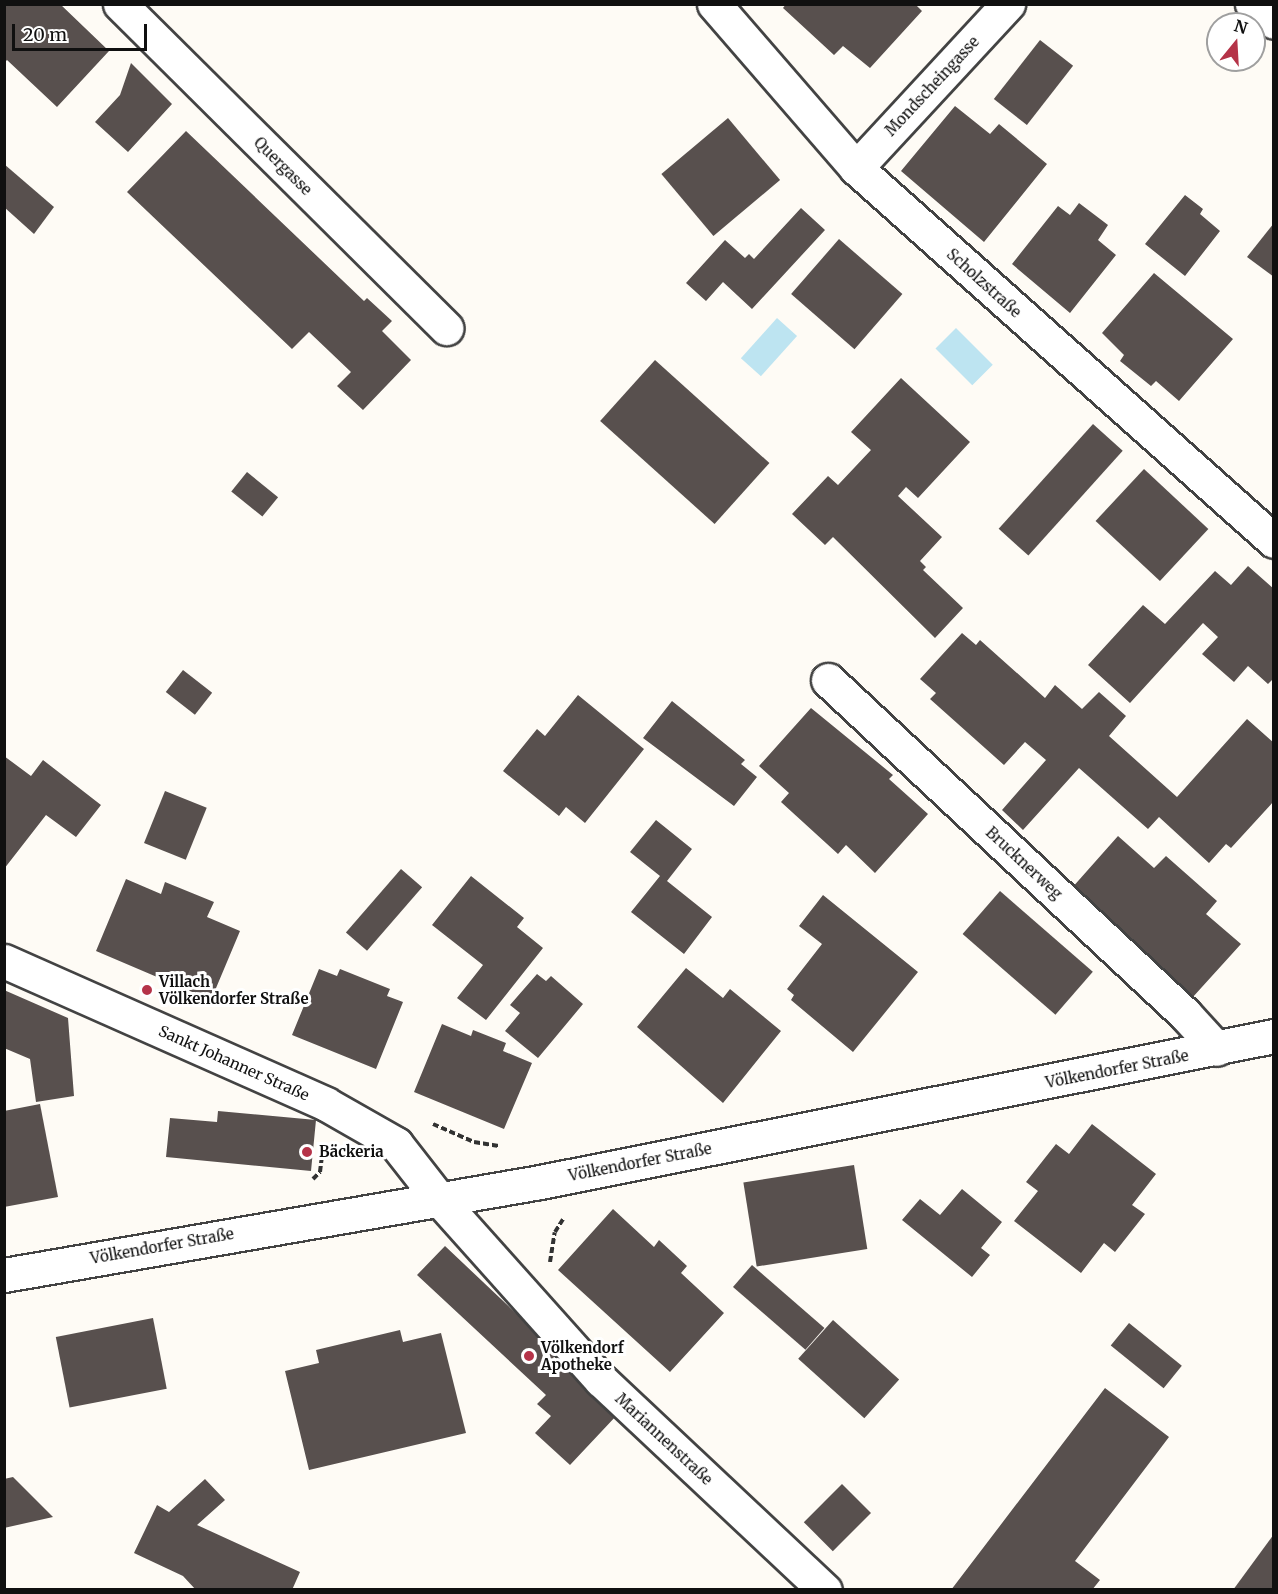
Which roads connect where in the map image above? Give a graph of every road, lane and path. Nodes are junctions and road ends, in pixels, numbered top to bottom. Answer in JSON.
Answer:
{"nodes":[{"id":1,"x":120,"y":4,"type":"edge"},
{"id":2,"x":714,"y":4,"type":"edge"},
{"id":3,"x":1008,"y":4,"type":"edge"},
{"id":4,"x":1252,"y":4,"type":"edge"},
{"id":5,"x":1274,"y":22,"type":"edge"},
{"id":6,"x":856,"y":168,"type":"junction"},
{"id":7,"x":446,"y":328,"type":"dead end"},
{"id":8,"x":1274,"y":542,"type":"edge"},
{"id":9,"x":828,"y":680,"type":"dead end"},
{"id":10,"x":4,"y":961,"type":"edge"},
{"id":11,"x":1274,"y":1036,"type":"edge"},
{"id":12,"x":1217,"y":1049,"type":"junction"},
{"id":13,"x":439,"y":1199,"type":"junction"},
{"id":14,"x":566,"y":1214,"type":"dead end"},
{"id":15,"x":549,"y":1272,"type":"dead end"},
{"id":16,"x":4,"y":1275,"type":"edge"},
{"id":17,"x":825,"y":1590,"type":"edge"}],
"edges":[{"from":1,"to":7,"type":"street","name":"Quergasse"},
{"from":2,"to":6,"type":"street","name":"Scholzstraße"},
{"from":3,"to":6,"type":"street","name":"Mondscheingasse"},
{"from":4,"to":5,"type":"street"},
{"from":6,"to":8,"type":"street","name":"Scholzstraße"},
{"from":9,"to":12,"type":"street","name":"Brucknerweg"},
{"from":10,"to":13,"type":"street","name":"Sankt Johanner Straße"},
{"from":11,"to":12,"type":"street","name":"Völkendorfer Straße"},
{"from":12,"to":13,"type":"street","name":"Völkendorfer Straße"},
{"from":13,"to":16,"type":"street","name":"Völkendorfer Straße"},
{"from":13,"to":17,"type":"street","name":"Mariannenstraße"},
{"from":14,"to":15,"type":"path"}]}
